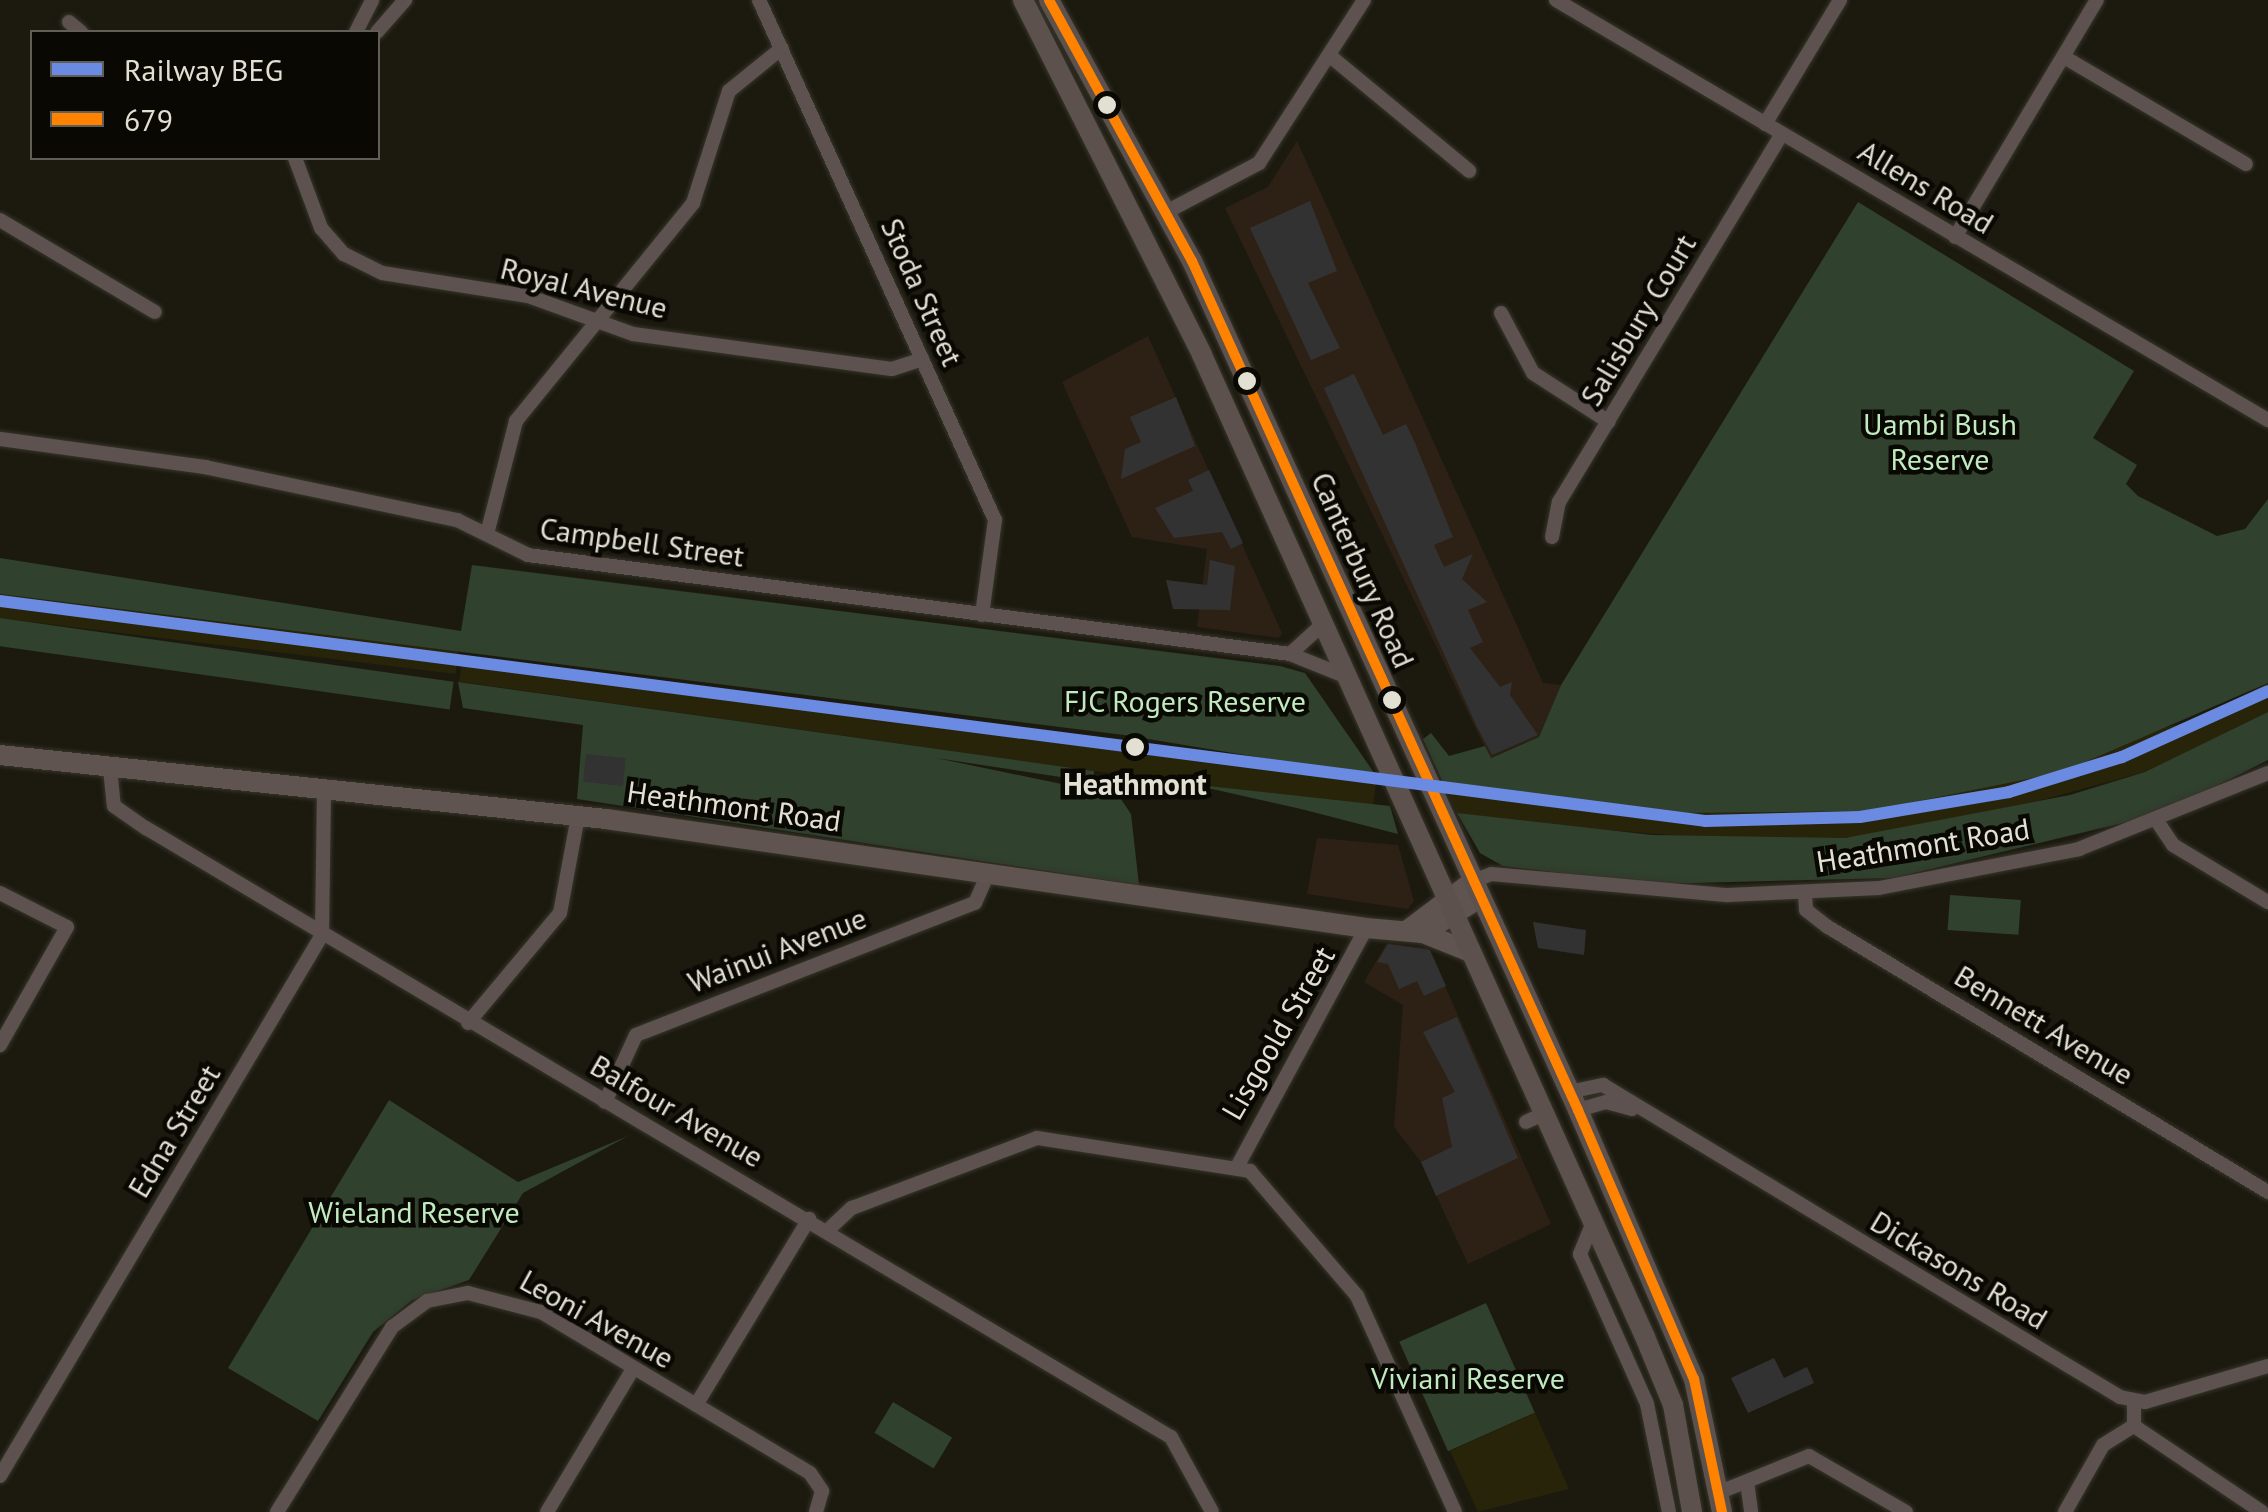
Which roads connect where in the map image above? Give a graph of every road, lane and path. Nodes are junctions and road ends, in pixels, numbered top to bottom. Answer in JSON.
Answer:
{"nodes":[{"id":1,"x":372,"y":0,"type":"edge"},
{"id":2,"x":405,"y":0,"type":"edge"},
{"id":3,"x":759,"y":0,"type":"edge"},
{"id":4,"x":1023,"y":0,"type":"edge"},
{"id":5,"x":1048,"y":0,"type":"edge"},
{"id":6,"x":1066,"y":0,"type":"edge"},
{"id":7,"x":1364,"y":0,"type":"edge"},
{"id":8,"x":1556,"y":0,"type":"edge"},
{"id":9,"x":1840,"y":0,"type":"edge"},
{"id":10,"x":2097,"y":0,"type":"edge"},
{"id":11,"x":1575,"y":5,"type":"edge"},
{"id":12,"x":357,"y":30,"type":"edge"},
{"id":13,"x":379,"y":30,"type":"edge"},
{"id":14,"x":1066,"y":35,"type":"junction"},
{"id":15,"x":782,"y":48,"type":"junction"},
{"id":16,"x":1329,"y":56,"type":"junction"},
{"id":17,"x":2064,"y":57,"type":"junction"},
{"id":18,"x":1766,"y":124,"type":"junction"},
{"id":19,"x":1782,"y":134,"type":"junction"},
{"id":20,"x":296,"y":160,"type":"edge"},
{"id":21,"x":2246,"y":164,"type":"dead end"},
{"id":22,"x":1469,"y":171,"type":"dead end"},
{"id":23,"x":1168,"y":211,"type":"junction"},
{"id":24,"x":0,"y":220,"type":"edge"},
{"id":25,"x":1136,"y":228,"type":"junction"},
{"id":26,"x":1955,"y":236,"type":"junction"},
{"id":27,"x":155,"y":312,"type":"dead end"},
{"id":28,"x":1501,"y":313,"type":"dead end"},
{"id":29,"x":596,"y":322,"type":"junction"},
{"id":30,"x":922,"y":359,"type":"junction"},
{"id":31,"x":2268,"y":420,"type":"edge"},
{"id":32,"x":1609,"y":422,"type":"junction"},
{"id":33,"x":0,"y":439,"type":"edge"},
{"id":34,"x":1277,"y":453,"type":"junction"},
{"id":35,"x":1250,"y":464,"type":"junction"},
{"id":36,"x":487,"y":534,"type":"junction"},
{"id":37,"x":1552,"y":538,"type":"dead end"},
{"id":38,"x":982,"y":615,"type":"junction"},
{"id":39,"x":1323,"y":624,"type":"junction"},
{"id":40,"x":1290,"y":654,"type":"junction"},
{"id":41,"x":1345,"y":676,"type":"junction"},
{"id":42,"x":1395,"y":714,"type":"junction"},
{"id":43,"x":1375,"y":740,"type":"junction"},
{"id":44,"x":0,"y":755,"type":"edge"},
{"id":45,"x":110,"y":770,"type":"junction"},
{"id":46,"x":2268,"y":774,"type":"edge"},
{"id":47,"x":324,"y":794,"type":"junction"},
{"id":48,"x":578,"y":816,"type":"junction"},
{"id":49,"x":2157,"y":821,"type":"junction"},
{"id":50,"x":989,"y":872,"type":"junction"},
{"id":51,"x":1476,"y":890,"type":"junction"},
{"id":52,"x":0,"y":893,"type":"edge"},
{"id":53,"x":1805,"y":895,"type":"junction"},
{"id":54,"x":2268,"y":902,"type":"edge"},
{"id":55,"x":1450,"y":907,"type":"junction"},
{"id":56,"x":1366,"y":928,"type":"junction"},
{"id":57,"x":1415,"y":932,"type":"junction"},
{"id":58,"x":322,"y":935,"type":"junction"},
{"id":59,"x":1470,"y":952,"type":"junction"},
{"id":60,"x":468,"y":1023,"type":"junction"},
{"id":61,"x":0,"y":1045,"type":"edge"},
{"id":62,"x":1604,"y":1085,"type":"junction"},
{"id":63,"x":1573,"y":1101,"type":"junction"},
{"id":64,"x":605,"y":1102,"type":"junction"},
{"id":65,"x":1606,"y":1102,"type":"junction"},
{"id":66,"x":1638,"y":1110,"type":"junction"},
{"id":67,"x":1535,"y":1118,"type":"junction"},
{"id":68,"x":1237,"y":1168,"type":"junction"},
{"id":69,"x":2268,"y":1192,"type":"edge"},
{"id":70,"x":809,"y":1219,"type":"junction"},
{"id":71,"x":1593,"y":1222,"type":"junction"},
{"id":72,"x":828,"y":1230,"type":"junction"},
{"id":73,"x":2268,"y":1366,"type":"edge"},
{"id":74,"x":633,"y":1369,"type":"junction"},
{"id":75,"x":2134,"y":1402,"type":"junction"},
{"id":76,"x":696,"y":1405,"type":"junction"},
{"id":77,"x":2134,"y":1426,"type":"junction"},
{"id":78,"x":0,"y":1476,"type":"edge"},
{"id":79,"x":1747,"y":1482,"type":"junction"},
{"id":80,"x":1721,"y":1502,"type":"edge"},
{"id":81,"x":277,"y":1512,"type":"edge"},
{"id":82,"x":547,"y":1512,"type":"edge"},
{"id":83,"x":816,"y":1512,"type":"edge"},
{"id":84,"x":1212,"y":1512,"type":"edge"},
{"id":85,"x":1455,"y":1512,"type":"edge"},
{"id":86,"x":1668,"y":1512,"type":"edge"},
{"id":87,"x":1692,"y":1512,"type":"edge"},
{"id":88,"x":1751,"y":1512,"type":"edge"},
{"id":89,"x":1906,"y":1512,"type":"edge"},
{"id":90,"x":2065,"y":1512,"type":"edge"},
{"id":91,"x":2262,"y":1512,"type":"edge"}],
"edges":[{"from":1,"to":12,"type":"street"},
{"from":2,"to":13,"type":"street"},
{"from":3,"to":15,"type":"street","name":"Stoda Street"},
{"from":4,"to":25,"type":"main road","name":"Canterbury Road"},
{"from":5,"to":14,"type":"main road","name":"Canterbury Road"},
{"from":6,"to":14,"type":"street"},
{"from":7,"to":16,"type":"street"},
{"from":8,"to":11,"type":"street","name":"Allens Road"},
{"from":9,"to":18,"type":"street"},
{"from":10,"to":17,"type":"street"},
{"from":11,"to":18,"type":"street","name":"Allens Road"},
{"from":14,"to":23,"type":"main road","name":"Canterbury Road"},
{"from":15,"to":29,"type":"street"},
{"from":15,"to":30,"type":"street","name":"Stoda Street"},
{"from":16,"to":22,"type":"street"},
{"from":16,"to":23,"type":"street"},
{"from":17,"to":21,"type":"street"},
{"from":17,"to":26,"type":"street"},
{"from":18,"to":19,"type":"street","name":"Allens Road"},
{"from":19,"to":26,"type":"street","name":"Allens Road"},
{"from":19,"to":32,"type":"street","name":"Salisbury Court"},
{"from":20,"to":29,"type":"street","name":"Royal Avenue"},
{"from":23,"to":25,"type":"main road"},
{"from":23,"to":34,"type":"main road","name":"Canterbury Road"},
{"from":24,"to":27,"type":"street"},
{"from":25,"to":35,"type":"main road","name":"Canterbury Road"},
{"from":26,"to":31,"type":"street","name":"Allens Road"},
{"from":28,"to":32,"type":"street"},
{"from":29,"to":30,"type":"street","name":"Royal Avenue"},
{"from":29,"to":36,"type":"street"},
{"from":30,"to":38,"type":"street","name":"Stoda Street"},
{"from":32,"to":37,"type":"street","name":"Salisbury Court"},
{"from":33,"to":36,"type":"street","name":"Campbell Street"},
{"from":34,"to":35,"type":"main road"},
{"from":34,"to":42,"type":"main road","name":"Canterbury Road"},
{"from":35,"to":39,"type":"main road","name":"Canterbury Road"},
{"from":36,"to":38,"type":"street","name":"Campbell Street"},
{"from":38,"to":40,"type":"street","name":"Campbell Street"},
{"from":39,"to":40,"type":"street"},
{"from":39,"to":41,"type":"main road","name":"Canterbury Road"},
{"from":40,"to":41,"type":"street","name":"Campbell Street"},
{"from":41,"to":43,"type":"main road","name":"Canterbury Road"},
{"from":42,"to":43,"type":"main road"},
{"from":42,"to":51,"type":"main road","name":"Canterbury Road"},
{"from":43,"to":55,"type":"main road","name":"Canterbury Road"},
{"from":44,"to":45,"type":"street","name":"Heathmont Road"},
{"from":45,"to":47,"type":"street","name":"Heathmont Road"},
{"from":45,"to":58,"type":"street","name":"Balfour Avenue"},
{"from":46,"to":49,"type":"street","name":"Heathmont Road"},
{"from":47,"to":48,"type":"street","name":"Heathmont Road"},
{"from":47,"to":58,"type":"street","name":"Edna Street"},
{"from":48,"to":50,"type":"street","name":"Heathmont Road"},
{"from":48,"to":60,"type":"street"},
{"from":49,"to":53,"type":"street","name":"Heathmont Road"},
{"from":49,"to":54,"type":"street"},
{"from":50,"to":56,"type":"street","name":"Heathmont Road"},
{"from":50,"to":64,"type":"street","name":"Wainui Avenue"},
{"from":51,"to":53,"type":"street","name":"Heathmont Road"},
{"from":51,"to":55,"type":"street"},
{"from":51,"to":63,"type":"main road","name":"Canterbury Road"},
{"from":52,"to":61,"type":"street"},
{"from":53,"to":69,"type":"street","name":"Bennett Avenue"},
{"from":55,"to":57,"type":"street"},
{"from":55,"to":59,"type":"main road","name":"Canterbury Road"},
{"from":56,"to":57,"type":"street","name":"Heathmont Road"},
{"from":56,"to":68,"type":"street","name":"Lisgoold Street"},
{"from":57,"to":59,"type":"street"},
{"from":58,"to":60,"type":"street","name":"Balfour Avenue"},
{"from":58,"to":78,"type":"street","name":"Edna Street"},
{"from":59,"to":67,"type":"main road","name":"Canterbury Road"},
{"from":60,"to":64,"type":"street","name":"Balfour Avenue"},
{"from":62,"to":63,"type":"street"},
{"from":62,"to":65,"type":"street"},
{"from":62,"to":66,"type":"street","name":"Dickasons Road"},
{"from":63,"to":65,"type":"street","name":"Dickasons Road"},
{"from":63,"to":67,"type":"main road"},
{"from":63,"to":80,"type":"main road","name":"Canterbury Road"},
{"from":64,"to":70,"type":"street","name":"Balfour Avenue"},
{"from":65,"to":66,"type":"street","name":"Dickasons Road"},
{"from":66,"to":75,"type":"street","name":"Dickasons Road"},
{"from":67,"to":71,"type":"main road","name":"Canterbury Road"},
{"from":68,"to":72,"type":"street"},
{"from":68,"to":85,"type":"street"},
{"from":70,"to":72,"type":"street","name":"Balfour Avenue"},
{"from":70,"to":76,"type":"street"},
{"from":71,"to":86,"type":"street"},
{"from":71,"to":87,"type":"main road","name":"Canterbury Road"},
{"from":72,"to":84,"type":"street","name":"Balfour Avenue"},
{"from":73,"to":75,"type":"street"},
{"from":74,"to":76,"type":"street","name":"Leoni Avenue"},
{"from":74,"to":81,"type":"street","name":"Leoni Avenue"},
{"from":74,"to":82,"type":"street"},
{"from":75,"to":77,"type":"street"},
{"from":76,"to":83,"type":"street","name":"Leoni Avenue"},
{"from":77,"to":90,"type":"street"},
{"from":77,"to":91,"type":"street"},
{"from":79,"to":80,"type":"street"},
{"from":79,"to":88,"type":"street"},
{"from":79,"to":89,"type":"street"}]}
